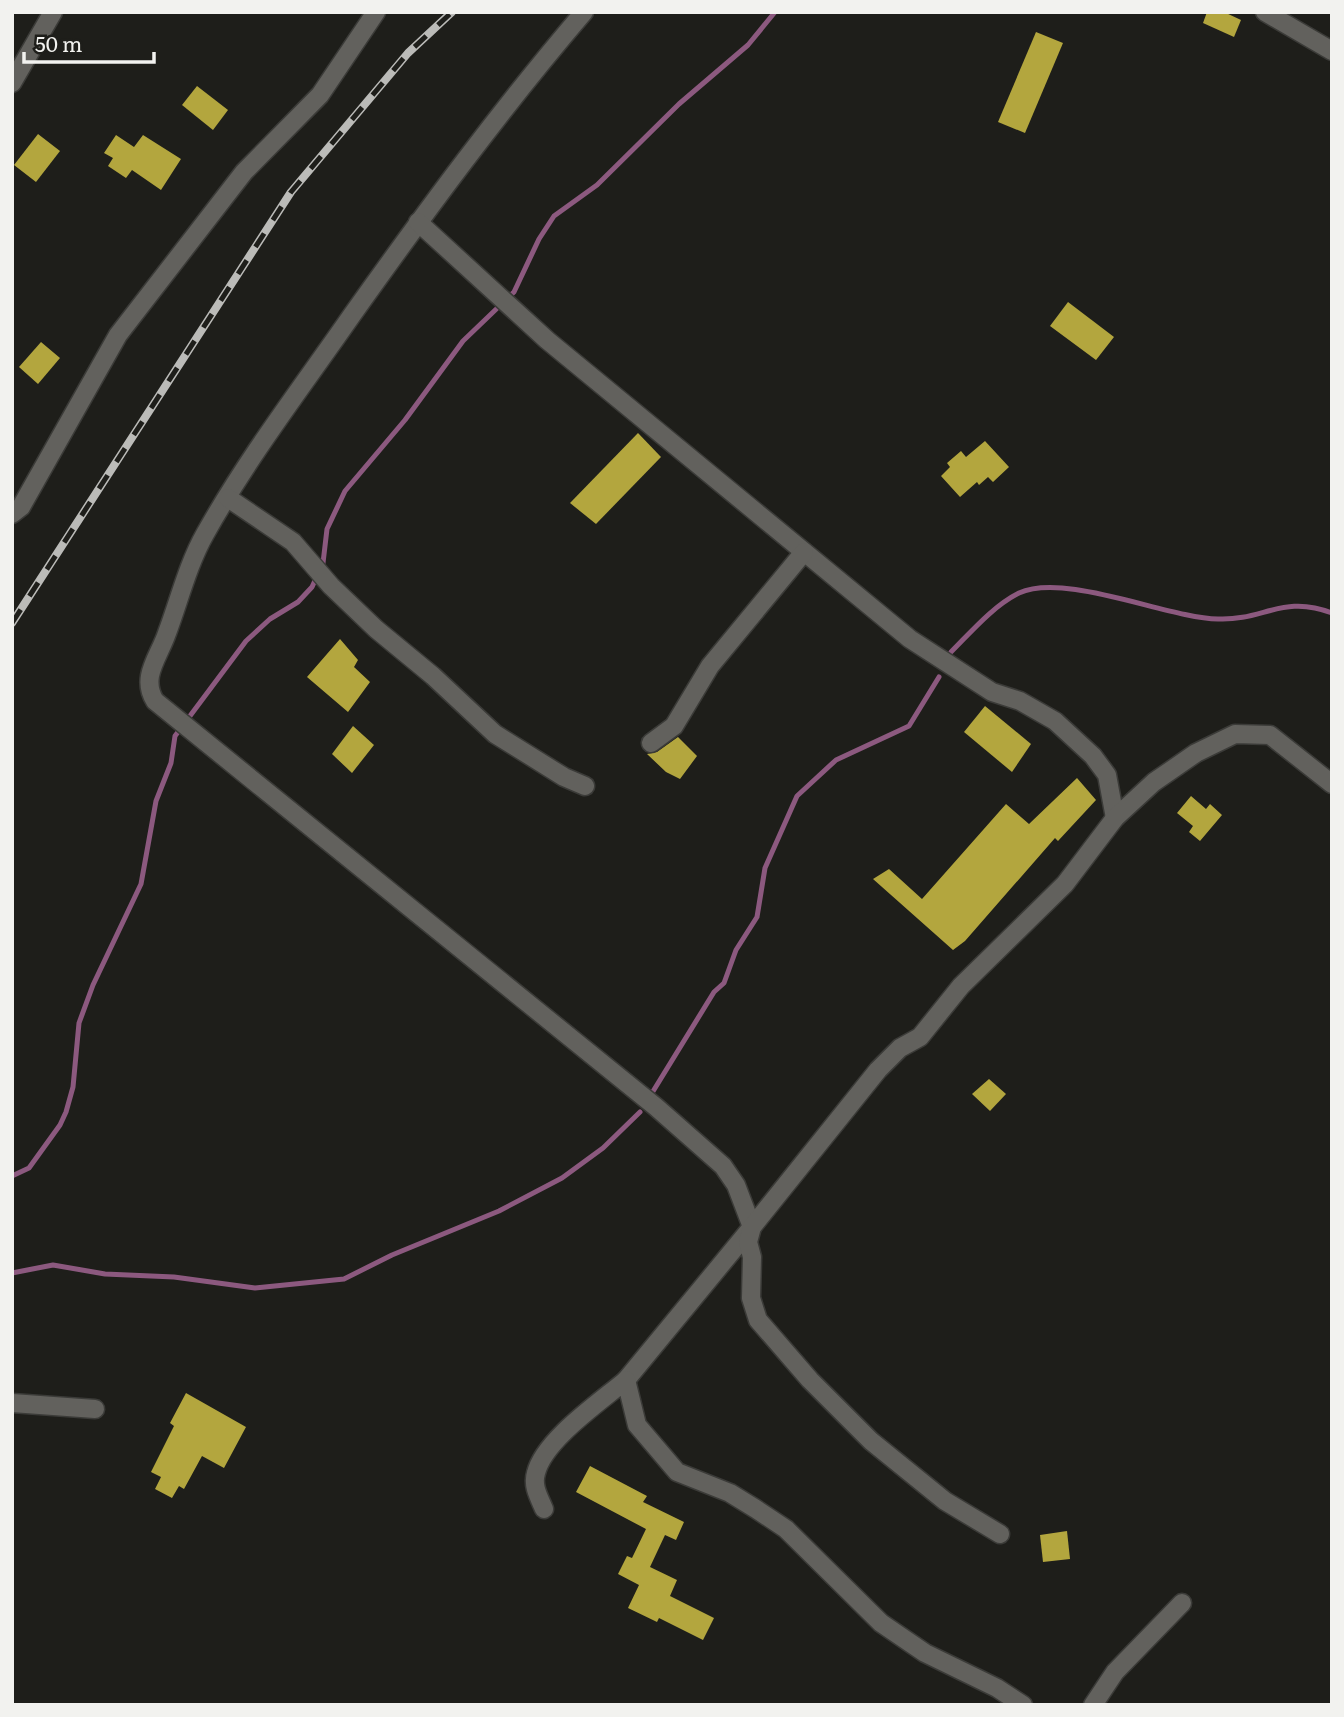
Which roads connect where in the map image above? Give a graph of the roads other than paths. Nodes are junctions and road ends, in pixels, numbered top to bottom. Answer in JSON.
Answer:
{"nodes":[{"id":1,"x":53,"y":12,"type":"edge"},
{"id":2,"x":376,"y":12,"type":"edge"},
{"id":3,"x":584,"y":12,"type":"edge"},
{"id":4,"x":1265,"y":12,"type":"edge"},
{"id":5,"x":1332,"y":51,"type":"edge"},
{"id":6,"x":12,"y":83,"type":"edge"},
{"id":7,"x":418,"y":222,"type":"junction"},
{"id":8,"x":228,"y":498,"type":"junction"},
{"id":9,"x":12,"y":514,"type":"edge"},
{"id":10,"x":804,"y":552,"type":"junction"},
{"id":11,"x":651,"y":743,"type":"dead end"},
{"id":12,"x":1332,"y":784,"type":"edge"},
{"id":13,"x":585,"y":786,"type":"dead end"},
{"id":14,"x":1115,"y":818,"type":"junction"},
{"id":15,"x":752,"y":1227,"type":"junction"},
{"id":16,"x":626,"y":1380,"type":"junction"},
{"id":17,"x":12,"y":1403,"type":"edge"},
{"id":18,"x":95,"y":1409,"type":"dead end"},
{"id":19,"x":544,"y":1509,"type":"dead end"},
{"id":20,"x":1000,"y":1534,"type":"dead end"},
{"id":21,"x":1182,"y":1603,"type":"dead end"},
{"id":22,"x":1023,"y":1705,"type":"edge"},
{"id":23,"x":1093,"y":1705,"type":"edge"}],
"edges":[{"from":1,"to":6,"type":"street"},
{"from":2,"to":9,"type":"street"},
{"from":3,"to":7,"type":"street"},
{"from":4,"to":5,"type":"street"},
{"from":7,"to":8,"type":"street"},
{"from":7,"to":10,"type":"street"},
{"from":8,"to":13,"type":"street"},
{"from":8,"to":15,"type":"street"},
{"from":10,"to":11,"type":"street"},
{"from":10,"to":14,"type":"street"},
{"from":12,"to":14,"type":"street"},
{"from":14,"to":15,"type":"street"},
{"from":15,"to":16,"type":"street"},
{"from":15,"to":20,"type":"street"},
{"from":16,"to":19,"type":"street"},
{"from":16,"to":22,"type":"street"},
{"from":17,"to":18,"type":"street"},
{"from":21,"to":23,"type":"street"}]}
